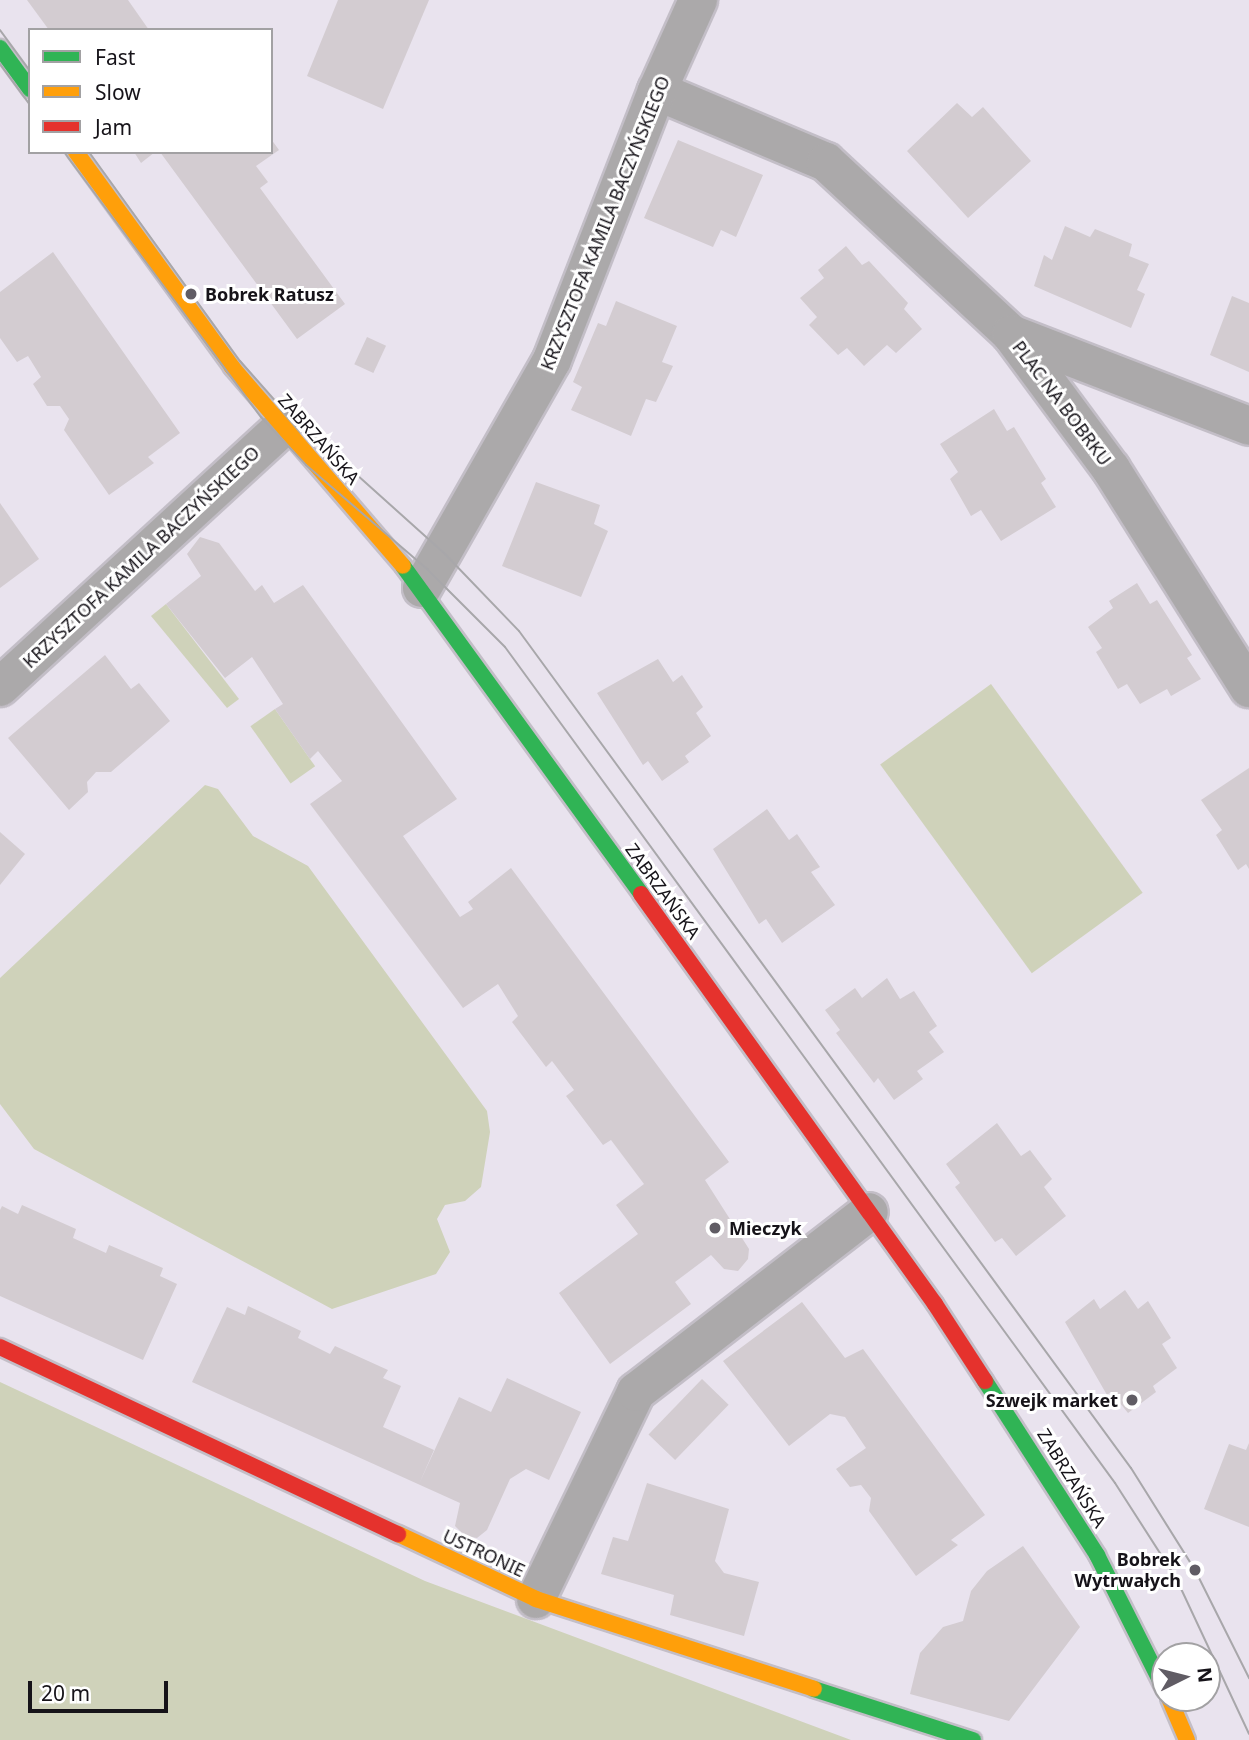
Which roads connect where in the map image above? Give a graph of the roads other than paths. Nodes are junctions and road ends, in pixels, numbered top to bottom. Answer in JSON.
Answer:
{"nodes":[{"id":1,"x":698,"y":0,"type":"edge"},
{"id":2,"x":0,"y":48,"type":"edge"},
{"id":3,"x":28,"y":86,"type":"edge"},
{"id":4,"x":657,"y":91,"type":"junction"},
{"id":5,"x":77,"y":154,"type":"edge"},
{"id":6,"x":1011,"y":334,"type":"junction"},
{"id":7,"x":1249,"y":426,"type":"edge"},
{"id":8,"x":283,"y":427,"type":"junction"},
{"id":9,"x":422,"y":587,"type":"junction"},
{"id":10,"x":0,"y":687,"type":"edge"},
{"id":11,"x":1249,"y":688,"type":"edge"},
{"id":12,"x":869,"y":1212,"type":"junction"},
{"id":13,"x":0,"y":1347,"type":"edge"},
{"id":14,"x":536,"y":1599,"type":"junction"},
{"id":15,"x":1151,"y":1658,"type":"edge"},
{"id":16,"x":1174,"y":1712,"type":"edge"},
{"id":17,"x":973,"y":1740,"type":"edge"},
{"id":18,"x":1187,"y":1740,"type":"edge"}],
"edges":[{"from":1,"to":4,"type":"street","name":"KRZYSZTOFA KAMILA BACZYŃSKIEGO"},
{"from":2,"to":3,"type":"street"},
{"from":4,"to":6,"type":"street"},
{"from":4,"to":9,"type":"street","name":"KRZYSZTOFA KAMILA BACZYŃSKIEGO"},
{"from":5,"to":8,"type":"street","name":"ZABRZAŃSKA"},
{"from":6,"to":7,"type":"street","name":"PLAC NA BOBRKU"},
{"from":6,"to":11,"type":"street","name":"PLAC NA BOBRKU"},
{"from":8,"to":9,"type":"street","name":"ZABRZAŃSKA"},
{"from":8,"to":10,"type":"street","name":"KRZYSZTOFA KAMILA BACZYŃSKIEGO"},
{"from":9,"to":12,"type":"street","name":"ZABRZAŃSKA"},
{"from":12,"to":14,"type":"street"},
{"from":12,"to":15,"type":"street","name":"ZABRZAŃSKA"},
{"from":13,"to":14,"type":"street","name":"USTRONIE"},
{"from":14,"to":17,"type":"street","name":"USTRONIE"},
{"from":16,"to":18,"type":"street"}]}
